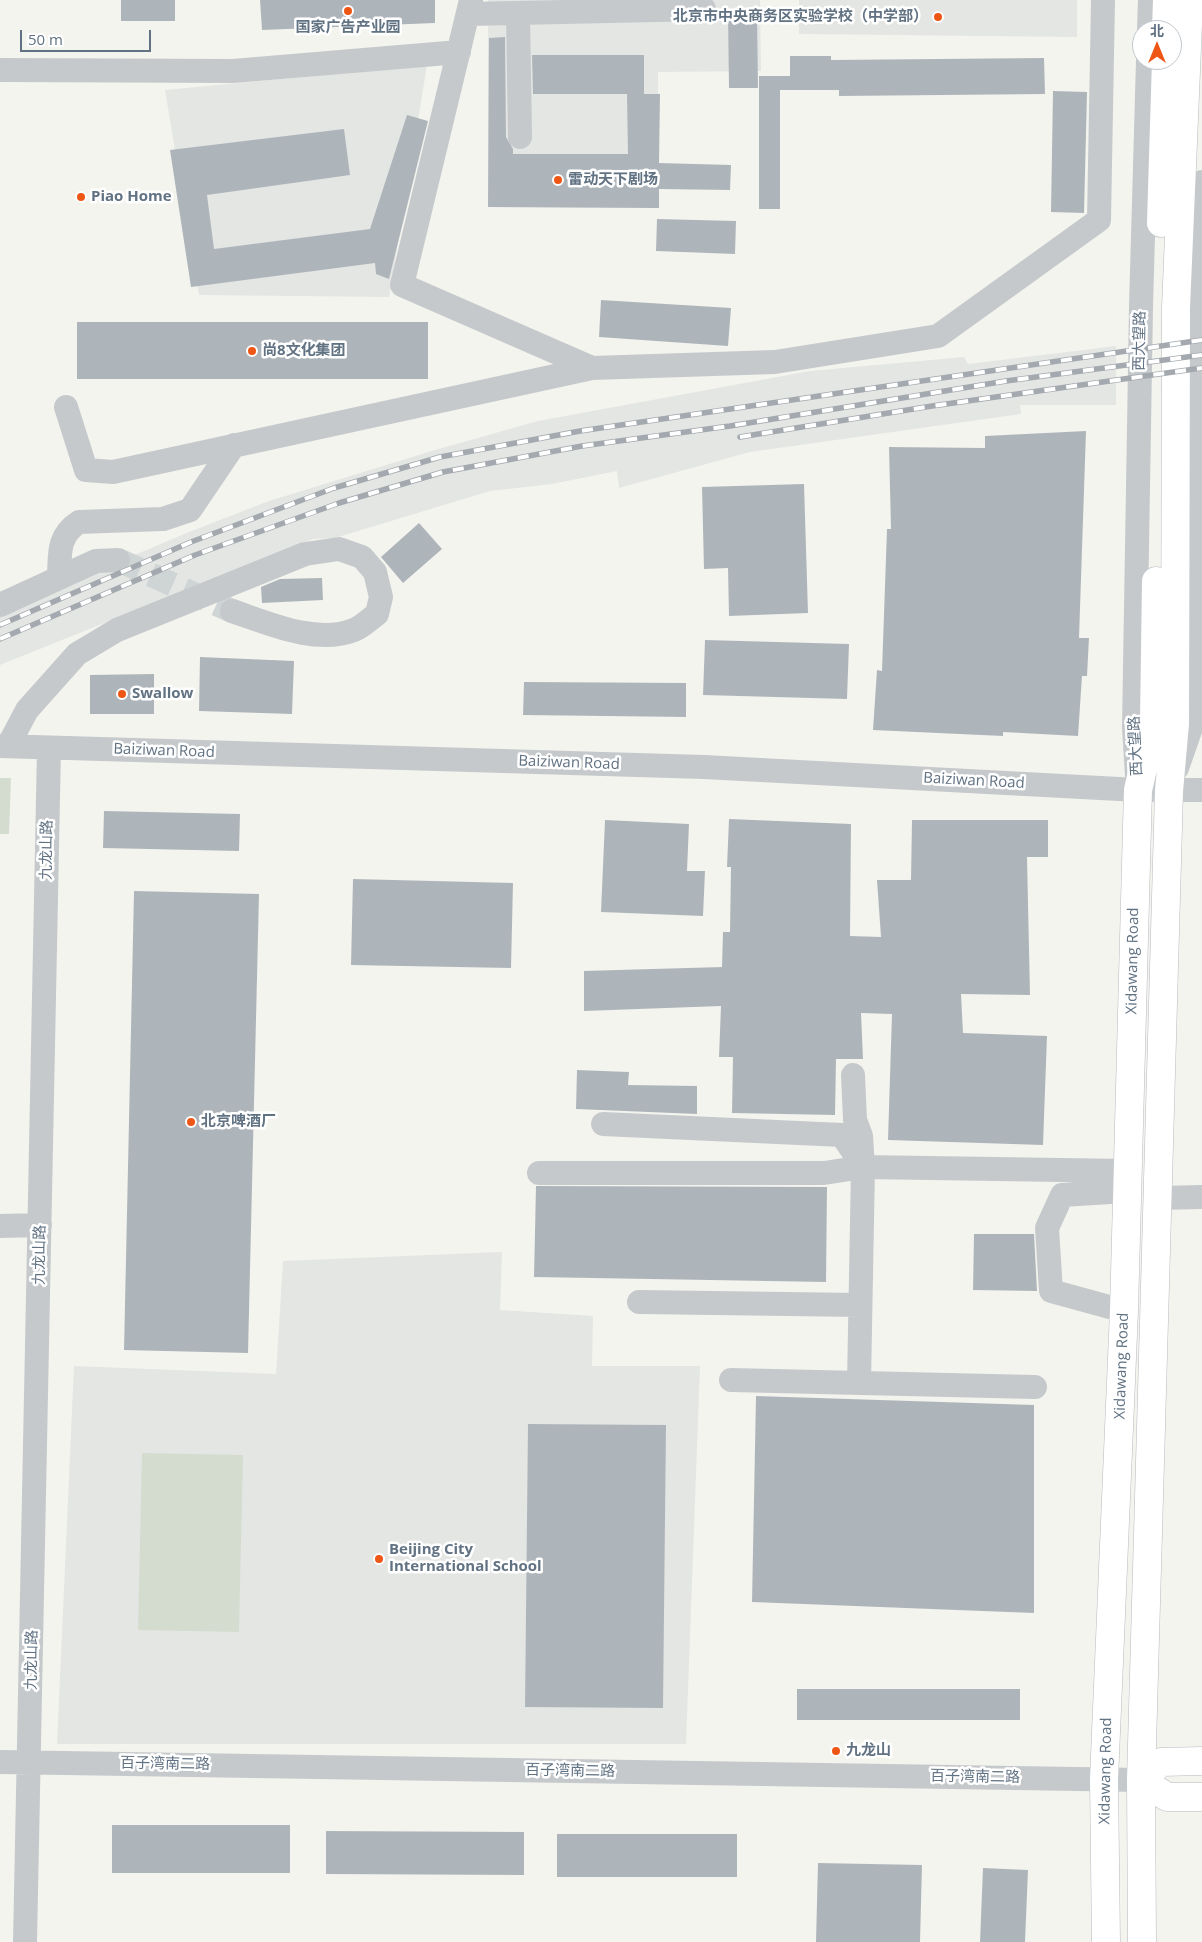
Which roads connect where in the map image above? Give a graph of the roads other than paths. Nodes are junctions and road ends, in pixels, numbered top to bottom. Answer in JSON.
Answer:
{"nodes":[{"id":1,"x":1103,"y":0,"type":"edge"},
{"id":2,"x":1150,"y":0,"type":"edge"},
{"id":3,"x":1167,"y":0,"type":"edge"},
{"id":4,"x":1189,"y":0,"type":"edge"},
{"id":5,"x":470,"y":7,"type":"edge"},
{"id":6,"x":704,"y":10,"type":"dead end"},
{"id":7,"x":518,"y":13,"type":"junction"},
{"id":8,"x":1149,"y":20,"type":"edge"},
{"id":9,"x":1166,"y":20,"type":"edge"},
{"id":10,"x":459,"y":52,"type":"junction"},
{"id":11,"x":0,"y":70,"type":"edge"},
{"id":12,"x":1148,"y":70,"type":"edge"},
{"id":13,"x":1166,"y":70,"type":"edge"},
{"id":14,"x":520,"y":136,"type":"dead end"},
{"id":15,"x":1202,"y":182,"type":"edge"},
{"id":16,"x":592,"y":368,"type":"junction"},
{"id":17,"x":66,"y":406,"type":"dead end"},
{"id":18,"x":234,"y":446,"type":"junction"},
{"id":19,"x":118,"y":560,"type":"tunnel mouth"},
{"id":20,"x":59,"y":578,"type":"junction"},
{"id":21,"x":0,"y":605,"type":"edge"},
{"id":22,"x":232,"y":611,"type":"tunnel mouth"},
{"id":23,"x":4,"y":746,"type":"edge"},
{"id":24,"x":49,"y":748,"type":"junction"},
{"id":25,"x":1138,"y":790,"type":"junction"},
{"id":26,"x":1202,"y":790,"type":"edge"},
{"id":27,"x":1169,"y":791,"type":"junction"},
{"id":28,"x":853,"y":1075,"type":"dead end"},
{"id":29,"x":602,"y":1124,"type":"dead end"},
{"id":30,"x":863,"y":1167,"type":"junction"},
{"id":31,"x":539,"y":1173,"type":"dead end"},
{"id":32,"x":1127,"y":1181,"type":"junction"},
{"id":33,"x":1202,"y":1197,"type":"edge"},
{"id":34,"x":1158,"y":1198,"type":"junction"},
{"id":35,"x":40,"y":1225,"type":"junction"},
{"id":36,"x":0,"y":1226,"type":"edge"},
{"id":37,"x":639,"y":1302,"type":"dead end"},
{"id":38,"x":860,"y":1304,"type":"junction"},
{"id":39,"x":1124,"y":1311,"type":"junction"},
{"id":40,"x":731,"y":1380,"type":"dead end"},
{"id":41,"x":858,"y":1383,"type":"junction"},
{"id":42,"x":1035,"y":1386,"type":"dead end"},
{"id":43,"x":1202,"y":1761,"type":"edge"},
{"id":44,"x":0,"y":1762,"type":"edge"},
{"id":45,"x":30,"y":1762,"type":"junction"},
{"id":46,"x":1104,"y":1780,"type":"junction"},
{"id":47,"x":1141,"y":1780,"type":"junction"},
{"id":48,"x":1202,"y":1797,"type":"edge"},
{"id":49,"x":25,"y":1942,"type":"edge"},
{"id":50,"x":1106,"y":1942,"type":"edge"},
{"id":51,"x":1142,"y":1942,"type":"edge"}],
"edges":[{"from":1,"to":16,"type":"street"},
{"from":2,"to":8,"type":"street"},
{"from":3,"to":9,"type":"main road"},
{"from":4,"to":27,"type":"main road"},
{"from":5,"to":7,"type":"street"},
{"from":5,"to":10,"type":"street"},
{"from":6,"to":7,"type":"street"},
{"from":7,"to":14,"type":"street"},
{"from":10,"to":11,"type":"street"},
{"from":10,"to":16,"type":"street"},
{"from":12,"to":25,"type":"street","name":"西大望路"},
{"from":13,"to":25,"type":"main road","name":"西大望路"},
{"from":15,"to":27,"type":"street"},
{"from":16,"to":18,"type":"street"},
{"from":17,"to":18,"type":"street"},
{"from":18,"to":20,"type":"street"},
{"from":19,"to":20,"type":"street"},
{"from":20,"to":21,"type":"street"},
{"from":22,"to":23,"type":"street"},
{"from":23,"to":24,"type":"street","name":"Baiziwan Road"},
{"from":24,"to":25,"type":"street","name":"Baiziwan Road"},
{"from":24,"to":35,"type":"street","name":"九龙山路"},
{"from":25,"to":27,"type":"street","name":"Baiziwan Road"},
{"from":25,"to":32,"type":"main road","name":"Xidawang Road"},
{"from":26,"to":27,"type":"street"},
{"from":27,"to":34,"type":"main road","name":"Xidawang Road"},
{"from":28,"to":30,"type":"street"},
{"from":29,"to":30,"type":"street"},
{"from":30,"to":31,"type":"street"},
{"from":30,"to":32,"type":"street"},
{"from":30,"to":38,"type":"street"},
{"from":32,"to":39,"type":"main road","name":"Xidawang Road"},
{"from":32,"to":39,"type":"street"},
{"from":33,"to":34,"type":"street"},
{"from":34,"to":47,"type":"main road","name":"Xidawang Road"},
{"from":35,"to":36,"type":"street"},
{"from":35,"to":45,"type":"street","name":"九龙山路"},
{"from":37,"to":38,"type":"street"},
{"from":38,"to":41,"type":"street"},
{"from":39,"to":46,"type":"main road","name":"Xidawang Road"},
{"from":40,"to":41,"type":"street"},
{"from":41,"to":42,"type":"street"},
{"from":43,"to":47,"type":"main road"},
{"from":44,"to":45,"type":"street","name":"百子湾南二路"},
{"from":45,"to":46,"type":"street","name":"百子湾南二路"},
{"from":45,"to":49,"type":"street","name":"九龙山路"},
{"from":46,"to":47,"type":"street","name":"百子湾南二路"},
{"from":46,"to":50,"type":"main road","name":"Xidawang Road"},
{"from":47,"to":48,"type":"main road"},
{"from":47,"to":51,"type":"main road","name":"Xidawang Road"}]}
